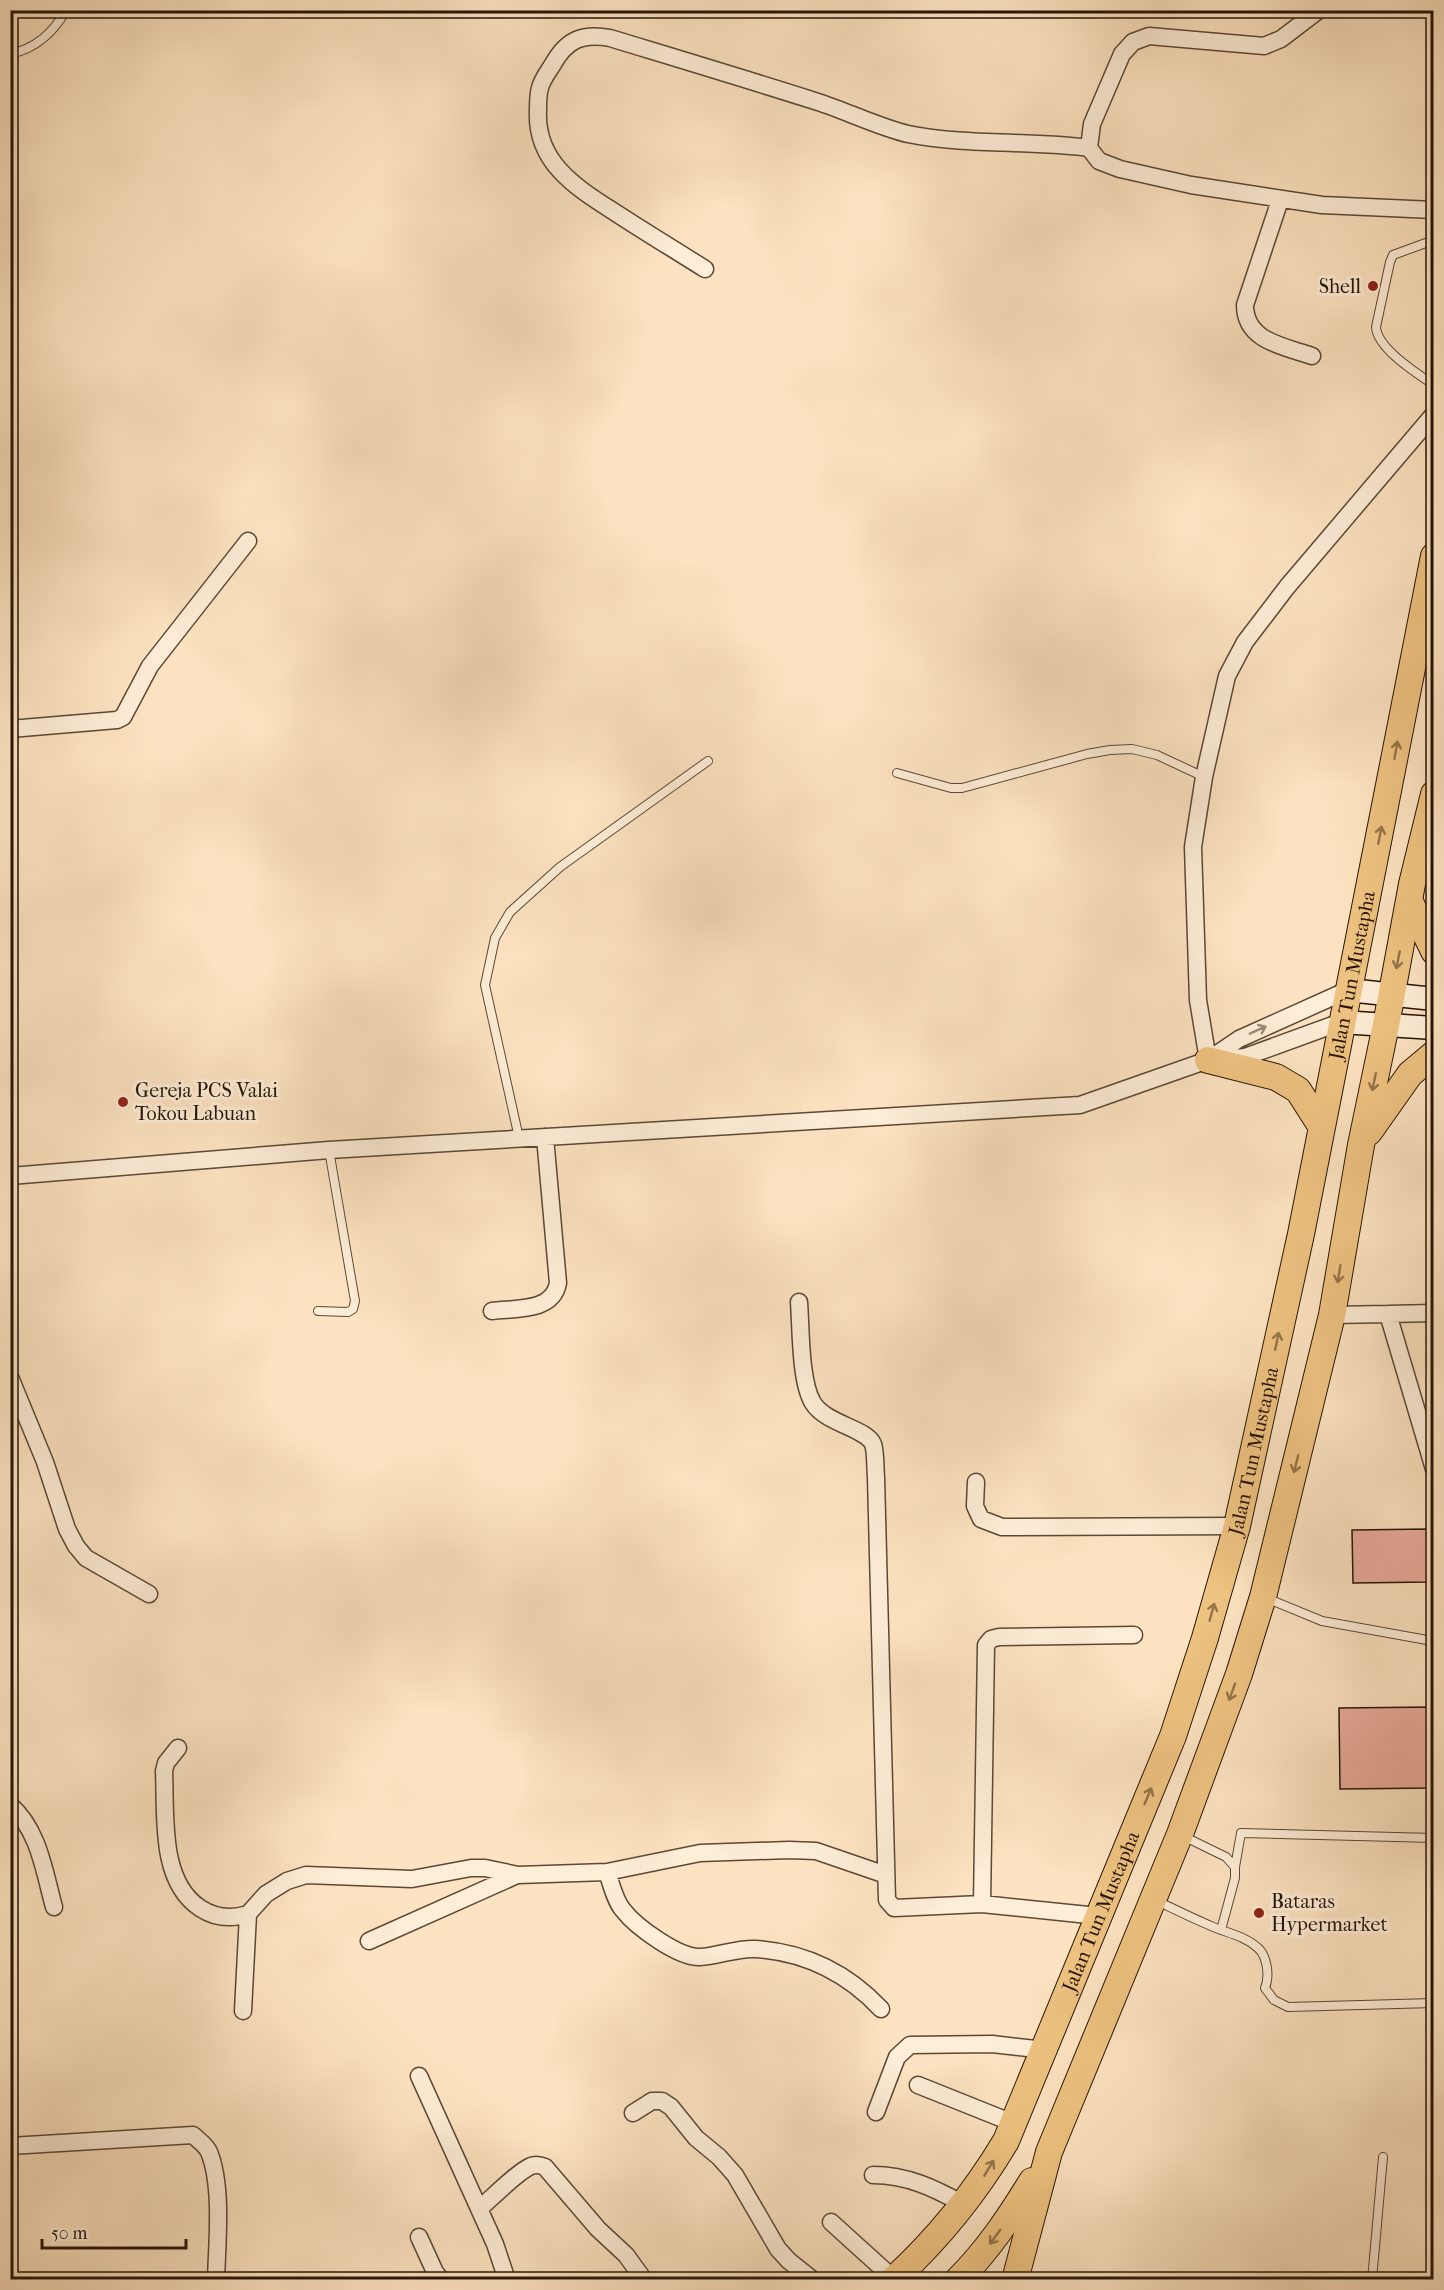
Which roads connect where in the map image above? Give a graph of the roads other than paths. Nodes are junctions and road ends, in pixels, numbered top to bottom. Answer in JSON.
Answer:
{"nodes":[{"id":1,"x":66,"y":10,"type":"edge"},
{"id":2,"x":1319,"y":10,"type":"edge"},
{"id":3,"x":10,"y":54,"type":"edge"},
{"id":4,"x":1089,"y":148,"type":"junction"},
{"id":5,"x":1280,"y":200,"type":"junction"},
{"id":6,"x":1434,"y":210,"type":"edge"},
{"id":7,"x":1434,"y":240,"type":"edge"},
{"id":8,"x":705,"y":269,"type":"dead end"},
{"id":9,"x":1312,"y":356,"type":"dead end"},
{"id":10,"x":1434,"y":385,"type":"edge"},
{"id":11,"x":1434,"y":414,"type":"edge"},
{"id":12,"x":248,"y":541,"type":"dead end"},
{"id":13,"x":1434,"y":556,"type":"edge"},
{"id":14,"x":10,"y":729,"type":"edge"},
{"id":15,"x":708,"y":761,"type":"dead end"},
{"id":16,"x":897,"y":773,"type":"dead end"},
{"id":17,"x":1204,"y":777,"type":"junction"},
{"id":18,"x":1434,"y":794,"type":"edge"},
{"id":19,"x":1411,"y":893,"type":"junction"},
{"id":20,"x":1434,"y":951,"type":"edge"},
{"id":21,"x":1348,"y":990,"type":"junction"},
{"id":22,"x":1392,"y":993,"type":"junction"},
{"id":23,"x":1434,"y":999,"type":"edge"},
{"id":24,"x":1341,"y":1022,"type":"junction"},
{"id":25,"x":1386,"y":1025,"type":"junction"},
{"id":26,"x":1434,"y":1028,"type":"edge"},
{"id":27,"x":1434,"y":1054,"type":"edge"},
{"id":28,"x":1208,"y":1060,"type":"junction"},
{"id":29,"x":1321,"y":1126,"type":"junction"},
{"id":30,"x":545,"y":1137,"type":"junction"},
{"id":31,"x":519,"y":1138,"type":"junction"},
{"id":32,"x":1360,"y":1145,"type":"junction"},
{"id":33,"x":329,"y":1150,"type":"junction"},
{"id":34,"x":10,"y":1176,"type":"edge"},
{"id":35,"x":799,"y":1302,"type":"dead end"},
{"id":36,"x":318,"y":1311,"type":"dead end"},
{"id":37,"x":492,"y":1311,"type":"dead end"},
{"id":38,"x":1434,"y":1313,"type":"edge"},
{"id":39,"x":1388,"y":1314,"type":"junction"},
{"id":40,"x":1332,"y":1315,"type":"junction"},
{"id":41,"x":10,"y":1377,"type":"edge"},
{"id":42,"x":1434,"y":1469,"type":"edge"},
{"id":43,"x":976,"y":1482,"type":"dead end"},
{"id":44,"x":1237,"y":1526,"type":"junction"},
{"id":45,"x":149,"y":1594,"type":"dead end"},
{"id":46,"x":1263,"y":1597,"type":"junction"},
{"id":47,"x":1134,"y":1635,"type":"dead end"},
{"id":48,"x":1427,"y":1640,"type":"dead end"},
{"id":49,"x":178,"y":1748,"type":"dead end"},
{"id":50,"x":10,"y":1805,"type":"edge"},
{"id":51,"x":1180,"y":1834,"type":"junction"},
{"id":52,"x":1434,"y":1838,"type":"edge"},
{"id":53,"x":1235,"y":1867,"type":"junction"},
{"id":54,"x":607,"y":1872,"type":"junction"},
{"id":55,"x":518,"y":1875,"type":"junction"},
{"id":56,"x":886,"y":1875,"type":"junction"},
{"id":57,"x":1155,"y":1900,"type":"junction"},
{"id":58,"x":982,"y":1904,"type":"junction"},
{"id":59,"x":54,"y":1907,"type":"dead end"},
{"id":60,"x":248,"y":1914,"type":"junction"},
{"id":61,"x":1098,"y":1916,"type":"junction"},
{"id":62,"x":1221,"y":1930,"type":"junction"},
{"id":63,"x":369,"y":1941,"type":"dead end"},
{"id":64,"x":1434,"y":2003,"type":"edge"},
{"id":65,"x":881,"y":2009,"type":"dead end"},
{"id":66,"x":243,"y":2011,"type":"dead end"},
{"id":67,"x":1044,"y":2050,"type":"junction"},
{"id":68,"x":419,"y":2076,"type":"dead end"},
{"id":69,"x":918,"y":2085,"type":"dead end"},
{"id":70,"x":876,"y":2112,"type":"dead end"},
{"id":71,"x":633,"y":2113,"type":"dead end"},
{"id":72,"x":1013,"y":2123,"type":"junction"},
{"id":73,"x":10,"y":2146,"type":"edge"},
{"id":74,"x":1049,"y":2152,"type":"junction"},
{"id":75,"x":1383,"y":2157,"type":"dead end"},
{"id":76,"x":873,"y":2175,"type":"dead end"},
{"id":77,"x":963,"y":2204,"type":"junction"},
{"id":78,"x":479,"y":2209,"type":"junction"},
{"id":79,"x":831,"y":2222,"type":"dead end"},
{"id":80,"x":419,"y":2237,"type":"dead end"},
{"id":81,"x":902,"y":2275,"type":"edge"},
{"id":82,"x":216,"y":2280,"type":"edge"},
{"id":83,"x":441,"y":2280,"type":"edge"},
{"id":84,"x":507,"y":2280,"type":"edge"},
{"id":85,"x":644,"y":2280,"type":"edge"},
{"id":86,"x":813,"y":2280,"type":"edge"},
{"id":87,"x":958,"y":2280,"type":"edge"},
{"id":88,"x":1015,"y":2280,"type":"edge"},
{"id":89,"x":1372,"y":2280,"type":"edge"}],
"edges":[{"from":1,"to":3,"type":"lane"},
{"from":2,"to":4,"type":"street"},
{"from":4,"to":5,"type":"street"},
{"from":4,"to":8,"type":"street"},
{"from":5,"to":6,"type":"street"},
{"from":5,"to":9,"type":"street"},
{"from":7,"to":10,"type":"lane"},
{"from":11,"to":17,"type":"street"},
{"from":12,"to":14,"type":"street"},
{"from":21,"to":13,"type":"main road","name":"Jalan Tun Mustapha","one_way":true},
{"from":15,"to":31,"type":"lane"},
{"from":16,"to":17,"type":"lane"},
{"from":17,"to":28,"type":"street"},
{"from":18,"to":19,"type":"main road"},
{"from":19,"to":20,"type":"main road"},
{"from":19,"to":22,"type":"main road","one_way":true},
{"from":21,"to":22,"type":"main road"},
{"from":21,"to":24,"type":"main road","name":"Jalan Tun Mustapha"},
{"from":28,"to":21,"type":"street","one_way":true},
{"from":22,"to":23,"type":"main road"},
{"from":22,"to":25,"type":"main road"},
{"from":24,"to":25,"type":"main road"},
{"from":24,"to":28,"type":"street"},
{"from":24,"to":29,"type":"main road","name":"Jalan Tun Mustapha"},
{"from":25,"to":26,"type":"main road"},
{"from":25,"to":32,"type":"main road","one_way":true},
{"from":27,"to":32,"type":"main road"},
{"from":28,"to":29,"type":"main road"},
{"from":28,"to":30,"type":"street"},
{"from":44,"to":29,"type":"main road","name":"Jalan Tun Mustapha","one_way":true},
{"from":30,"to":31,"type":"street"},
{"from":30,"to":37,"type":"street"},
{"from":31,"to":33,"type":"street"},
{"from":32,"to":40,"type":"main road","one_way":true},
{"from":33,"to":34,"type":"street"},
{"from":33,"to":36,"type":"lane"},
{"from":35,"to":56,"type":"street"},
{"from":38,"to":39,"type":"street"},
{"from":39,"to":40,"type":"street"},
{"from":39,"to":42,"type":"street"},
{"from":40,"to":46,"type":"main road","one_way":true},
{"from":41,"to":45,"type":"street"},
{"from":43,"to":44,"type":"street"},
{"from":61,"to":44,"type":"main road","name":"Jalan Tun Mustapha","one_way":true},
{"from":46,"to":48,"type":"lane"},
{"from":46,"to":51,"type":"main road","one_way":true},
{"from":47,"to":58,"type":"street"},
{"from":49,"to":60,"type":"street"},
{"from":50,"to":59,"type":"street"},
{"from":51,"to":53,"type":"lane"},
{"from":51,"to":57,"type":"main road"},
{"from":52,"to":53,"type":"lane"},
{"from":53,"to":62,"type":"lane"},
{"from":54,"to":55,"type":"street"},
{"from":54,"to":56,"type":"street"},
{"from":54,"to":65,"type":"street"},
{"from":55,"to":60,"type":"street"},
{"from":55,"to":63,"type":"street"},
{"from":56,"to":58,"type":"street"},
{"from":57,"to":62,"type":"lane"},
{"from":57,"to":74,"type":"main road"},
{"from":58,"to":61,"type":"street"},
{"from":60,"to":66,"type":"street"},
{"from":61,"to":67,"type":"main road","name":"Jalan Tun Mustapha"},
{"from":62,"to":64,"type":"lane"},
{"from":67,"to":70,"type":"street"},
{"from":67,"to":72,"type":"main road","name":"Jalan Tun Mustapha"},
{"from":68,"to":78,"type":"street"},
{"from":69,"to":72,"type":"street"},
{"from":71,"to":86,"type":"street"},
{"from":77,"to":72,"type":"main road","name":"Jalan Tun Mustapha","one_way":true},
{"from":73,"to":82,"type":"street"},
{"from":74,"to":87,"type":"main road","one_way":true},
{"from":74,"to":88,"type":"main road"},
{"from":75,"to":89,"type":"lane"},
{"from":76,"to":77,"type":"street"},
{"from":77,"to":81,"type":"main road","name":"Jalan Tun Mustapha"},
{"from":78,"to":84,"type":"street"},
{"from":78,"to":85,"type":"street"},
{"from":79,"to":81,"type":"street"},
{"from":80,"to":83,"type":"street"}]}
